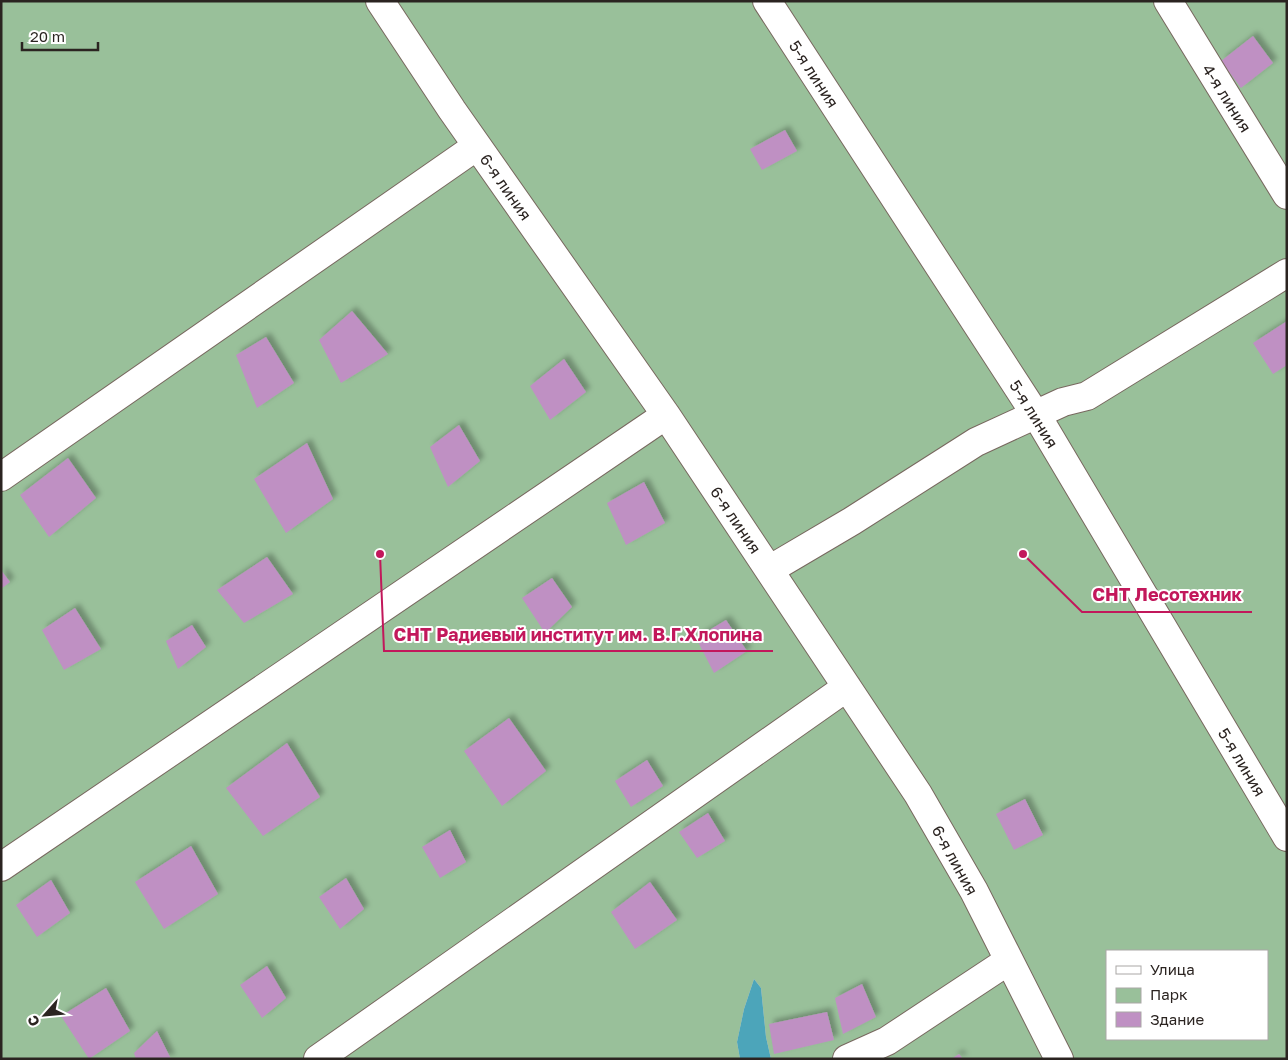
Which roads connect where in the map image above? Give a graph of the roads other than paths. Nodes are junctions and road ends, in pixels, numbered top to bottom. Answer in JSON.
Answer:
{"nodes":[{"id":1,"x":380,"y":1,"type":"edge"},
{"id":2,"x":767,"y":1,"type":"edge"},
{"id":3,"x":1168,"y":1,"type":"edge"},
{"id":4,"x":477,"y":146,"type":"junction"},
{"id":5,"x":1287,"y":195,"type":"edge"},
{"id":6,"x":1287,"y":273,"type":"edge"},
{"id":7,"x":666,"y":415,"type":"junction"},
{"id":8,"x":1035,"y":415,"type":"junction"},
{"id":9,"x":1,"y":477,"type":"edge"},
{"id":10,"x":769,"y":570,"type":"junction"},
{"id":11,"x":847,"y":686,"type":"junction"},
{"id":12,"x":1287,"y":837,"type":"edge"},
{"id":13,"x":1,"y":867,"type":"edge"},
{"id":14,"x":1008,"y":961,"type":"junction"},
{"id":15,"x":318,"y":1059,"type":"edge"},
{"id":16,"x":847,"y":1059,"type":"edge"},
{"id":17,"x":1059,"y":1059,"type":"edge"}],
"edges":[{"from":1,"to":4,"type":"street","name":"6-я линия"},
{"from":2,"to":8,"type":"street","name":"5-я линия"},
{"from":3,"to":5,"type":"street","name":"4-я линия"},
{"from":4,"to":7,"type":"street","name":"6-я линия"},
{"from":4,"to":9,"type":"street"},
{"from":6,"to":8,"type":"street"},
{"from":7,"to":10,"type":"street","name":"6-я линия"},
{"from":7,"to":13,"type":"street"},
{"from":8,"to":10,"type":"street"},
{"from":8,"to":12,"type":"street","name":"5-я линия"},
{"from":10,"to":11,"type":"street","name":"6-я линия"},
{"from":11,"to":14,"type":"street","name":"6-я линия"},
{"from":11,"to":15,"type":"street"},
{"from":14,"to":16,"type":"street"},
{"from":14,"to":17,"type":"street","name":"6-я линия"}]}
